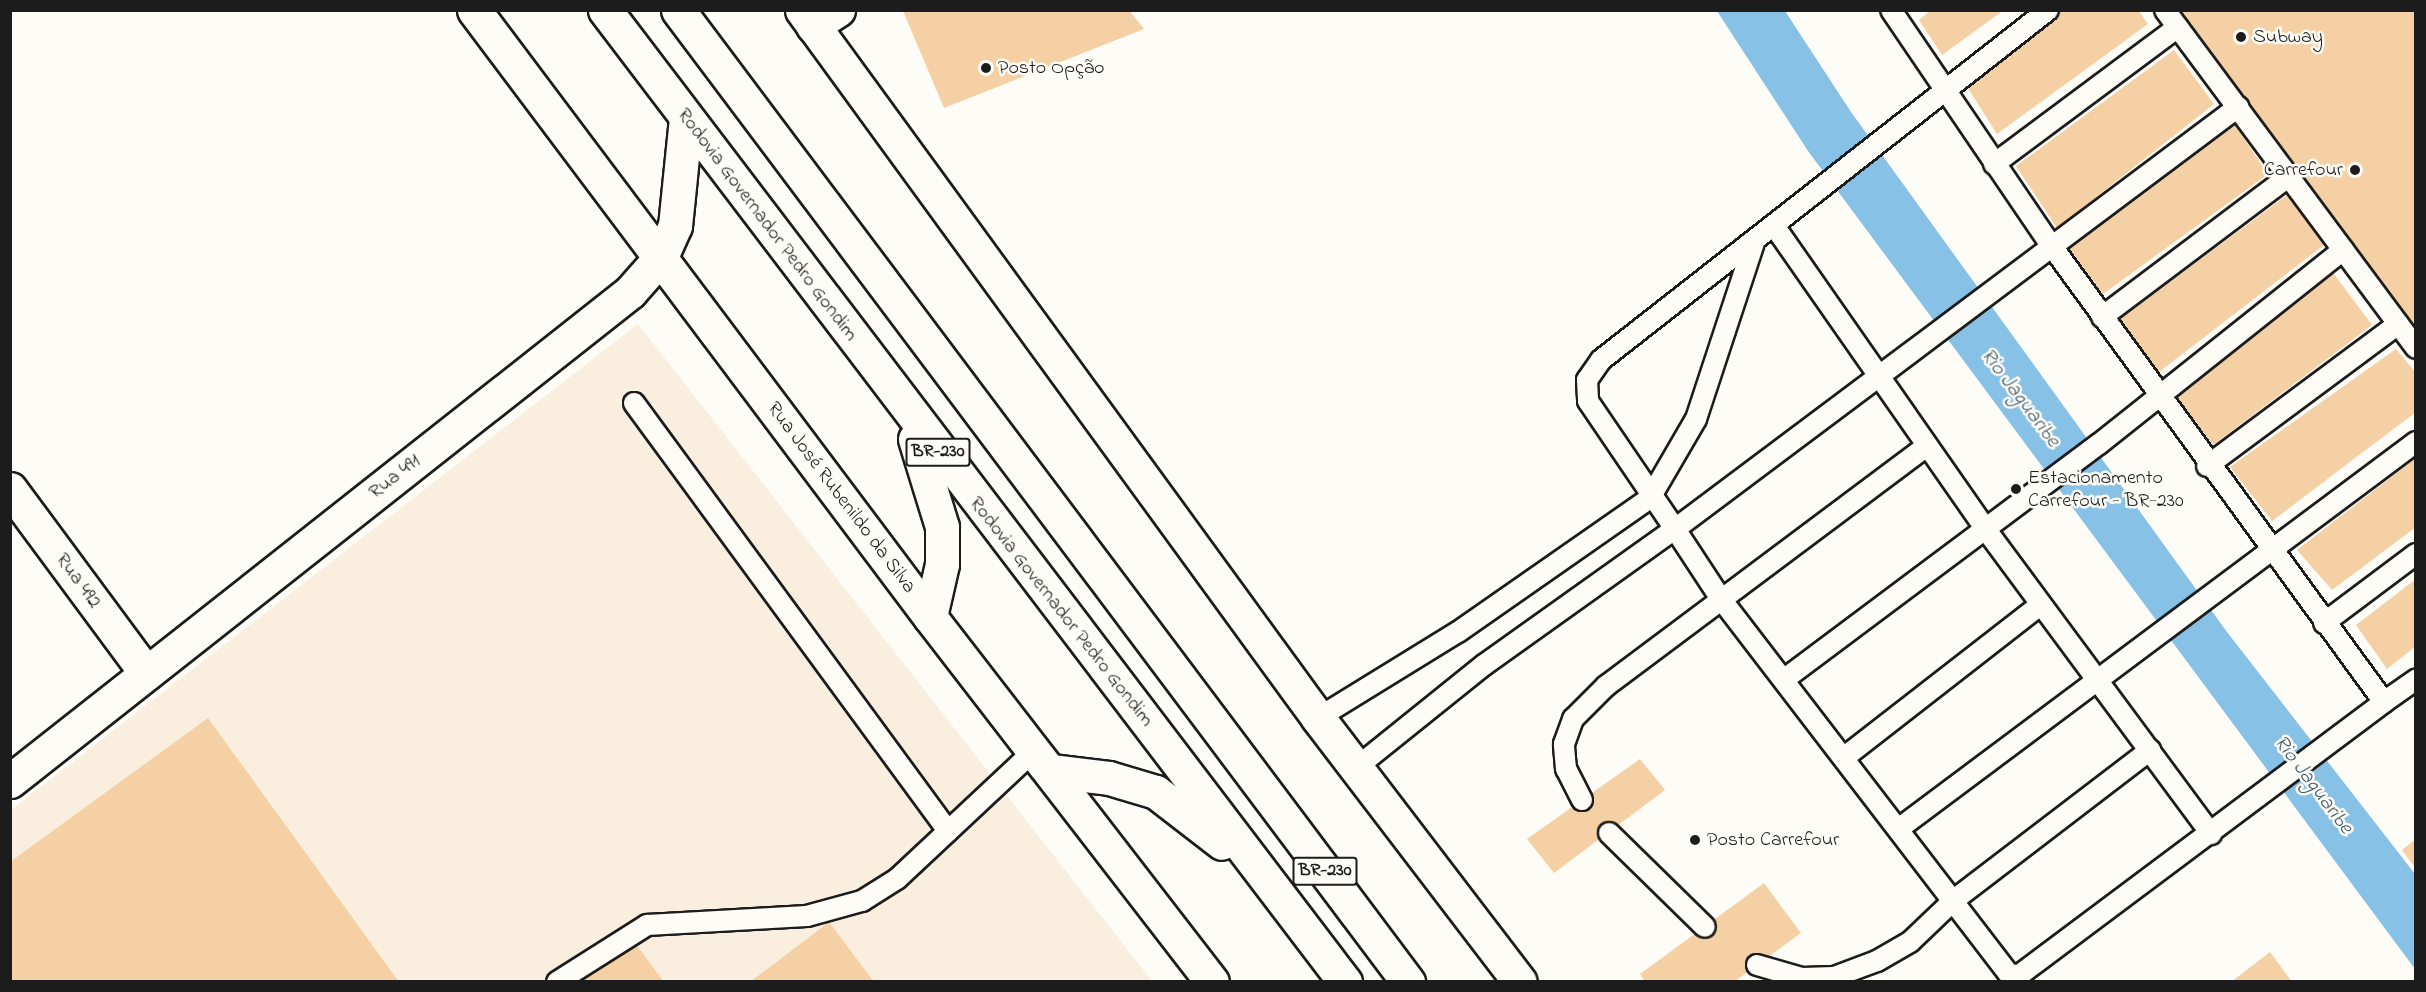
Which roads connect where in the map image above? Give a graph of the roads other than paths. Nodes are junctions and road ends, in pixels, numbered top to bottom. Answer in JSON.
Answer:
{"nodes":[{"id":1,"x":474,"y":10,"type":"edge"},
{"id":2,"x":605,"y":10,"type":"edge"},
{"id":3,"x":678,"y":10,"type":"edge"},
{"id":4,"x":1891,"y":10,"type":"edge"},
{"id":5,"x":2048,"y":10,"type":"edge"},
{"id":6,"x":2165,"y":10,"type":"edge"},
{"id":7,"x":818,"y":16,"type":"edge"},
{"id":8,"x":2178,"y":27,"type":"junction"},
{"id":9,"x":1944,"y":92,"type":"junction"},
{"id":10,"x":2238,"y":107,"type":"junction"},
{"id":11,"x":686,"y":117,"type":"junction"},
{"id":12,"x":1994,"y":164,"type":"junction"},
{"id":13,"x":2289,"y":176,"type":"junction"},
{"id":14,"x":1775,"y":227,"type":"junction"},
{"id":15,"x":1754,"y":243,"type":"junction"},
{"id":16,"x":2050,"y":245,"type":"junction"},
{"id":17,"x":2343,"y":250,"type":"junction"},
{"id":18,"x":662,"y":258,"type":"junction"},
{"id":19,"x":2102,"y":317,"type":"junction"},
{"id":20,"x":2398,"y":324,"type":"junction"},
{"id":21,"x":2415,"y":348,"type":"edge"},
{"id":22,"x":1876,"y":375,"type":"junction"},
{"id":23,"x":2157,"y":394,"type":"junction"},
{"id":24,"x":634,"y":403,"type":"dead end"},
{"id":25,"x":904,"y":409,"type":"junction"},
{"id":26,"x":2415,"y":442,"type":"edge"},
{"id":27,"x":1927,"y":446,"type":"junction"},
{"id":28,"x":2207,"y":466,"type":"junction"},
{"id":29,"x":10,"y":489,"type":"edge"},
{"id":30,"x":1650,"y":498,"type":"junction"},
{"id":31,"x":1984,"y":527,"type":"junction"},
{"id":32,"x":1675,"y":530,"type":"junction"},
{"id":33,"x":2271,"y":551,"type":"junction"},
{"id":34,"x":2415,"y":554,"type":"edge"},
{"id":35,"x":1721,"y":599,"type":"junction"},
{"id":36,"x":2041,"y":604,"type":"junction"},
{"id":37,"x":930,"y":617,"type":"junction"},
{"id":38,"x":2324,"y":622,"type":"junction"},
{"id":39,"x":146,"y":673,"type":"junction"},
{"id":40,"x":1786,"y":678,"type":"junction"},
{"id":41,"x":2097,"y":678,"type":"junction"},
{"id":42,"x":2415,"y":680,"type":"edge"},
{"id":43,"x":2384,"y":702,"type":"junction"},
{"id":44,"x":1318,"y":718,"type":"junction"},
{"id":45,"x":2150,"y":750,"type":"junction"},
{"id":46,"x":1846,"y":756,"type":"junction"},
{"id":47,"x":1043,"y":760,"type":"junction"},
{"id":48,"x":1357,"y":767,"type":"junction"},
{"id":49,"x":10,"y":781,"type":"edge"},
{"id":50,"x":1581,"y":800,"type":"dead end"},
{"id":51,"x":1900,"y":827,"type":"junction"},
{"id":52,"x":948,"y":831,"type":"junction"},
{"id":53,"x":1609,"y":832,"type":"dead end"},
{"id":54,"x":2211,"y":834,"type":"junction"},
{"id":55,"x":1275,"y":889,"type":"junction"},
{"id":56,"x":1954,"y":900,"type":"junction"},
{"id":57,"x":1705,"y":927,"type":"dead end"},
{"id":58,"x":1756,"y":965,"type":"dead end"},
{"id":59,"x":557,"y":981,"type":"edge"},
{"id":60,"x":1212,"y":981,"type":"edge"},
{"id":61,"x":1345,"y":981,"type":"edge"},
{"id":62,"x":1408,"y":981,"type":"edge"},
{"id":63,"x":1520,"y":981,"type":"edge"}],
"edges":[{"from":1,"to":18,"type":"main road","name":"Rua José Rubenildo da Silva"},
{"from":2,"to":11,"type":"main road","name":"Rodovia Governador Pedro Gondim","number":"BR-230"},
{"from":3,"to":62,"type":"main road","number":"BR-230"},
{"from":4,"to":9,"type":"lane"},
{"from":5,"to":9,"type":"lane"},
{"from":6,"to":8,"type":"lane"},
{"from":7,"to":44,"type":"main road"},
{"from":8,"to":10,"type":"lane"},
{"from":8,"to":12,"type":"lane"},
{"from":9,"to":12,"type":"lane"},
{"from":9,"to":14,"type":"lane"},
{"from":10,"to":13,"type":"lane"},
{"from":10,"to":16,"type":"lane"},
{"from":11,"to":18,"type":"main road","name":"Rua 491"},
{"from":11,"to":25,"type":"main road","name":"Rodovia Governador Pedro Gondim","number":"BR-230"},
{"from":12,"to":16,"type":"lane"},
{"from":13,"to":17,"type":"lane"},
{"from":13,"to":19,"type":"lane"},
{"from":14,"to":15,"type":"lane"},
{"from":14,"to":22,"type":"lane"},
{"from":15,"to":30,"type":"lane"},
{"from":15,"to":30,"type":"lane"},
{"from":16,"to":19,"type":"lane"},
{"from":16,"to":22,"type":"lane"},
{"from":17,"to":20,"type":"lane"},
{"from":17,"to":23,"type":"lane"},
{"from":18,"to":37,"type":"main road","name":"Rua José Rubenildo da Silva"},
{"from":18,"to":39,"type":"main road","name":"Rua 491"},
{"from":19,"to":23,"type":"lane"},
{"from":20,"to":21,"type":"lane"},
{"from":20,"to":28,"type":"lane"},
{"from":22,"to":27,"type":"lane"},
{"from":22,"to":32,"type":"lane"},
{"from":23,"to":28,"type":"lane"},
{"from":23,"to":31,"type":"lane"},
{"from":24,"to":52,"type":"lane"},
{"from":25,"to":37,"type":"main road"},
{"from":25,"to":55,"type":"main road","name":"Rodovia Governador Pedro Gondim","number":"BR-230"},
{"from":26,"to":33,"type":"lane"},
{"from":27,"to":31,"type":"lane"},
{"from":27,"to":35,"type":"lane"},
{"from":28,"to":33,"type":"lane"},
{"from":29,"to":39,"type":"main road","name":"Rua 492"},
{"from":30,"to":32,"type":"lane"},
{"from":30,"to":44,"type":"lane"},
{"from":31,"to":36,"type":"lane"},
{"from":31,"to":40,"type":"lane"},
{"from":32,"to":35,"type":"lane"},
{"from":32,"to":48,"type":"lane"},
{"from":33,"to":38,"type":"lane"},
{"from":33,"to":41,"type":"lane"},
{"from":34,"to":38,"type":"lane"},
{"from":35,"to":40,"type":"lane"},
{"from":35,"to":50,"type":"lane"},
{"from":36,"to":41,"type":"lane"},
{"from":36,"to":46,"type":"lane"},
{"from":37,"to":47,"type":"main road","name":"Rua José Rubenildo da Silva"},
{"from":38,"to":43,"type":"lane"},
{"from":39,"to":49,"type":"main road","name":"Rua 491"},
{"from":40,"to":46,"type":"lane"},
{"from":41,"to":45,"type":"lane"},
{"from":41,"to":51,"type":"lane"},
{"from":42,"to":43,"type":"lane"},
{"from":43,"to":54,"type":"lane"},
{"from":44,"to":48,"type":"main road"},
{"from":45,"to":54,"type":"lane"},
{"from":45,"to":56,"type":"lane"},
{"from":46,"to":51,"type":"lane"},
{"from":47,"to":52,"type":"lane"},
{"from":47,"to":55,"type":"main road"},
{"from":47,"to":60,"type":"main road","name":"Rua José Rubenildo da Silva"},
{"from":48,"to":63,"type":"main road"},
{"from":51,"to":56,"type":"lane"},
{"from":52,"to":59,"type":"lane"},
{"from":53,"to":57,"type":"lane"},
{"from":54,"to":56,"type":"lane"},
{"from":55,"to":61,"type":"main road","name":"Rodovia Governador Pedro Gondim","number":"BR-230"},
{"from":56,"to":58,"type":"lane"}]}
